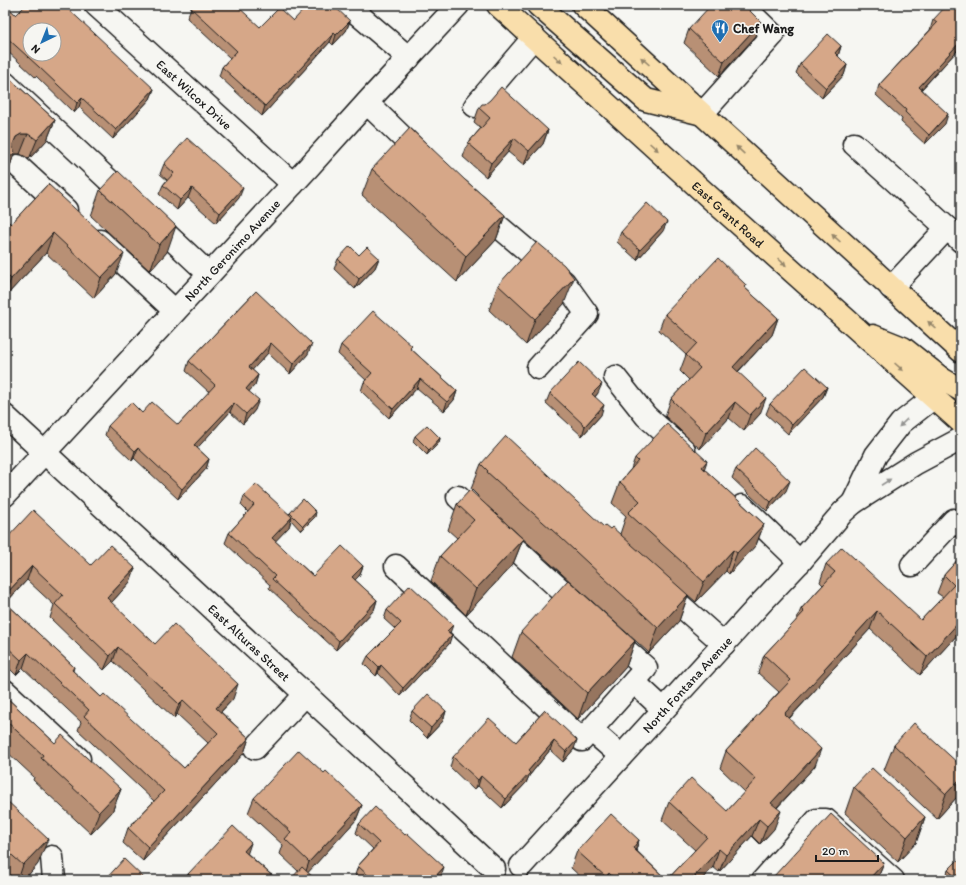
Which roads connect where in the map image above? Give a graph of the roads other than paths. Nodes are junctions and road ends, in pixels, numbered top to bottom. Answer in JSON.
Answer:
{"nodes":[{"id":1,"x":96,"y":5,"type":"edge"},
{"id":2,"x":347,"y":5,"type":"edge"},
{"id":3,"x":458,"y":5,"type":"edge"},
{"id":4,"x":498,"y":5,"type":"edge"},
{"id":5,"x":538,"y":5,"type":"edge"},
{"id":6,"x":583,"y":5,"type":"edge"},
{"id":7,"x":742,"y":5,"type":"edge"},
{"id":8,"x":534,"y":38,"type":"junction"},
{"id":9,"x":409,"y":58,"type":"junction"},
{"id":10,"x":5,"y":83,"type":"edge"},
{"id":11,"x":367,"y":103,"type":"junction"},
{"id":12,"x":475,"y":106,"type":"dead end"},
{"id":13,"x":702,"y":114,"type":"junction"},
{"id":14,"x":854,"y":144,"type":"dead end"},
{"id":15,"x":18,"y":166,"type":"dead end"},
{"id":16,"x":436,"y":170,"type":"edge"},
{"id":17,"x":293,"y":184,"type":"junction"},
{"id":18,"x":464,"y":197,"type":"edge"},
{"id":19,"x":954,"y":234,"type":"edge"},
{"id":20,"x":209,"y":274,"type":"junction"},
{"id":21,"x":891,"y":288,"type":"junction"},
{"id":22,"x":175,"y":311,"type":"junction"},
{"id":23,"x":857,"y":329,"type":"junction"},
{"id":24,"x":961,"y":352,"type":"edge"},
{"id":25,"x":538,"y":368,"type":"dead end"},
{"id":26,"x":615,"y":377,"type":"dead end"},
{"id":27,"x":961,"y":390,"type":"edge"},
{"id":28,"x":933,"y":398,"type":"junction"},
{"id":29,"x":961,"y":409,"type":"edge"},
{"id":30,"x":5,"y":416,"type":"edge"},
{"id":31,"x":961,"y":422,"type":"edge"},
{"id":32,"x":961,"y":439,"type":"edge"},
{"id":33,"x":44,"y":452,"type":"junction"},
{"id":34,"x":698,"y":463,"type":"edge"},
{"id":35,"x":726,"y":490,"type":"edge"},
{"id":36,"x":5,"y":495,"type":"edge"},
{"id":37,"x":458,"y":497,"type":"dead end"},
{"id":38,"x":853,"y":503,"type":"junction"},
{"id":39,"x":961,"y":526,"type":"edge"},
{"id":40,"x":800,"y":562,"type":"junction"},
{"id":41,"x":912,"y":565,"type":"dead end"},
{"id":42,"x":396,"y":566,"type":"dead end"},
{"id":43,"x":647,"y":575,"type":"edge"},
{"id":44,"x":724,"y":644,"type":"junction"},
{"id":45,"x":634,"y":682,"type":"junction"},
{"id":46,"x":5,"y":691,"type":"edge"},
{"id":47,"x":305,"y":695,"type":"junction"},
{"id":48,"x":663,"y":709,"type":"junction"},
{"id":49,"x":591,"y":730,"type":"junction"},
{"id":50,"x":255,"y":748,"type":"dead end"},
{"id":51,"x":621,"y":756,"type":"junction"},
{"id":52,"x":92,"y":771,"type":"edge"},
{"id":53,"x":52,"y":857,"type":"dead end"},
{"id":54,"x":524,"y":873,"type":"edge"},
{"id":55,"x":492,"y":875,"type":"edge"},
{"id":56,"x":54,"y":880,"type":"edge"},
{"id":57,"x":764,"y":880,"type":"edge"},
{"id":58,"x":893,"y":880,"type":"edge"}],
"edges":[{"from":1,"to":17,"type":"street","name":"East Wilcox Drive"},
{"from":2,"to":9,"type":"street"},
{"from":3,"to":9,"type":"street","name":"North Geronimo Avenue"},
{"from":4,"to":8,"type":"main road","name":"East Grant Road"},
{"from":5,"to":13,"type":"main road"},
{"from":13,"to":6,"type":"main road","one_way":true},
{"from":7,"to":13,"type":"street"},
{"from":8,"to":12,"type":"street"},
{"from":8,"to":23,"type":"main road","name":"East Grant Road","one_way":true},
{"from":9,"to":11,"type":"street","name":"North Geronimo Avenue"},
{"from":10,"to":20,"type":"street"},
{"from":11,"to":16,"type":"street"},
{"from":11,"to":17,"type":"street","name":"North Geronimo Avenue"},
{"from":21,"to":13,"type":"main road","one_way":true},
{"from":14,"to":19,"type":"street"},
{"from":15,"to":22,"type":"street"},
{"from":17,"to":20,"type":"street","name":"North Geronimo Avenue"},
{"from":18,"to":25,"type":"street"},
{"from":19,"to":21,"type":"street"},
{"from":20,"to":22,"type":"street","name":"North Geronimo Avenue"},
{"from":24,"to":21,"type":"main road","one_way":true},
{"from":22,"to":33,"type":"street","name":"North Geronimo Avenue"},
{"from":23,"to":27,"type":"main road"},
{"from":23,"to":28,"type":"main road","name":"East Grant Road","one_way":true},
{"from":26,"to":34,"type":"street"},
{"from":28,"to":29,"type":"main road"},
{"from":28,"to":31,"type":"main road","name":"East Grant Road"},
{"from":28,"to":38,"type":"street","one_way":true},
{"from":30,"to":33,"type":"street","name":"East Alturas Street"},
{"from":38,"to":32,"type":"street","one_way":true},
{"from":33,"to":36,"type":"street","name":"North Geronimo Avenue"},
{"from":33,"to":47,"type":"street","name":"East Alturas Street"},
{"from":35,"to":40,"type":"street"},
{"from":37,"to":45,"type":"street"},
{"from":38,"to":40,"type":"street","name":"North Fontana Avenue"},
{"from":39,"to":41,"type":"street"},
{"from":40,"to":44,"type":"street","name":"North Fontana Avenue"},
{"from":42,"to":49,"type":"street"},
{"from":43,"to":44,"type":"street"},
{"from":44,"to":48,"type":"street","name":"North Fontana Avenue"},
{"from":45,"to":48,"type":"street"},
{"from":45,"to":49,"type":"street"},
{"from":46,"to":52,"type":"street"},
{"from":47,"to":50,"type":"street"},
{"from":47,"to":55,"type":"street","name":"East Alturas Street"},
{"from":48,"to":51,"type":"street","name":"North Fontana Avenue"},
{"from":49,"to":51,"type":"street"},
{"from":51,"to":54,"type":"street","name":"North Fontana Avenue"},
{"from":53,"to":56,"type":"street"},
{"from":54,"to":55,"type":"street"},
{"from":57,"to":58,"type":"street"}]}
